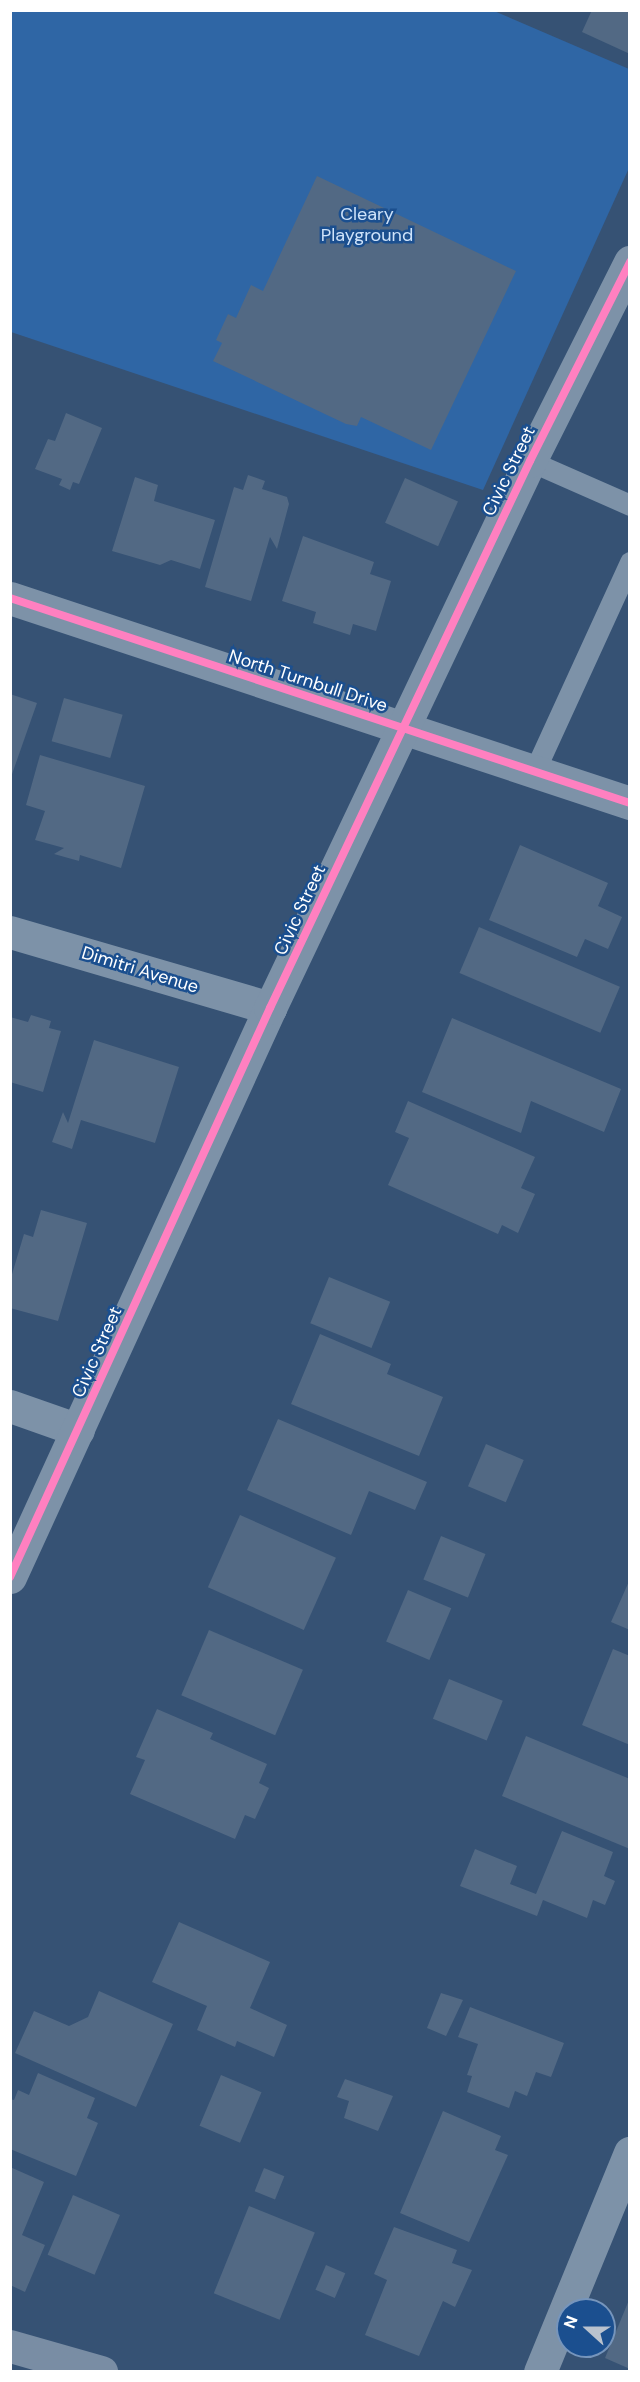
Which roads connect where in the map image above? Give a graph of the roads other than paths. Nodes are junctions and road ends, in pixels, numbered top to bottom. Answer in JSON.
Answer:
{"nodes":[{"id":1,"x":630,"y":262,"type":"edge"},
{"id":2,"x":530,"y":460,"type":"junction"},
{"id":3,"x":630,"y":505,"type":"edge"},
{"id":4,"x":630,"y":562,"type":"edge"},
{"id":5,"x":10,"y":598,"type":"edge"},
{"id":6,"x":402,"y":729,"type":"junction"},
{"id":7,"x":534,"y":772,"type":"junction"},
{"id":8,"x":630,"y":803,"type":"edge"},
{"id":9,"x":10,"y":932,"type":"edge"},
{"id":10,"x":270,"y":1008,"type":"junction"},
{"id":11,"x":10,"y":1406,"type":"edge"},
{"id":12,"x":78,"y":1431,"type":"junction"},
{"id":13,"x":10,"y":1577,"type":"edge"},
{"id":14,"x":630,"y":2153,"type":"edge"},
{"id":15,"x":10,"y":2346,"type":"edge"},
{"id":16,"x":101,"y":2372,"type":"edge"},
{"id":17,"x":540,"y":2372,"type":"edge"}],
"edges":[{"from":1,"to":2,"type":"street","name":"Civic Street"},
{"from":2,"to":3,"type":"lane"},
{"from":2,"to":6,"type":"street","name":"Civic Street"},
{"from":4,"to":7,"type":"lane"},
{"from":5,"to":6,"type":"street","name":"North Turnbull Drive"},
{"from":6,"to":7,"type":"street","name":"North Turnbull Drive"},
{"from":6,"to":10,"type":"street","name":"Civic Street"},
{"from":7,"to":8,"type":"street","name":"North Turnbull Drive"},
{"from":9,"to":10,"type":"street","name":"Dimitri Avenue"},
{"from":10,"to":12,"type":"street","name":"Civic Street"},
{"from":11,"to":12,"type":"street"},
{"from":12,"to":13,"type":"street","name":"Civic Street"},
{"from":14,"to":17,"type":"street"},
{"from":15,"to":16,"type":"street"}]}
